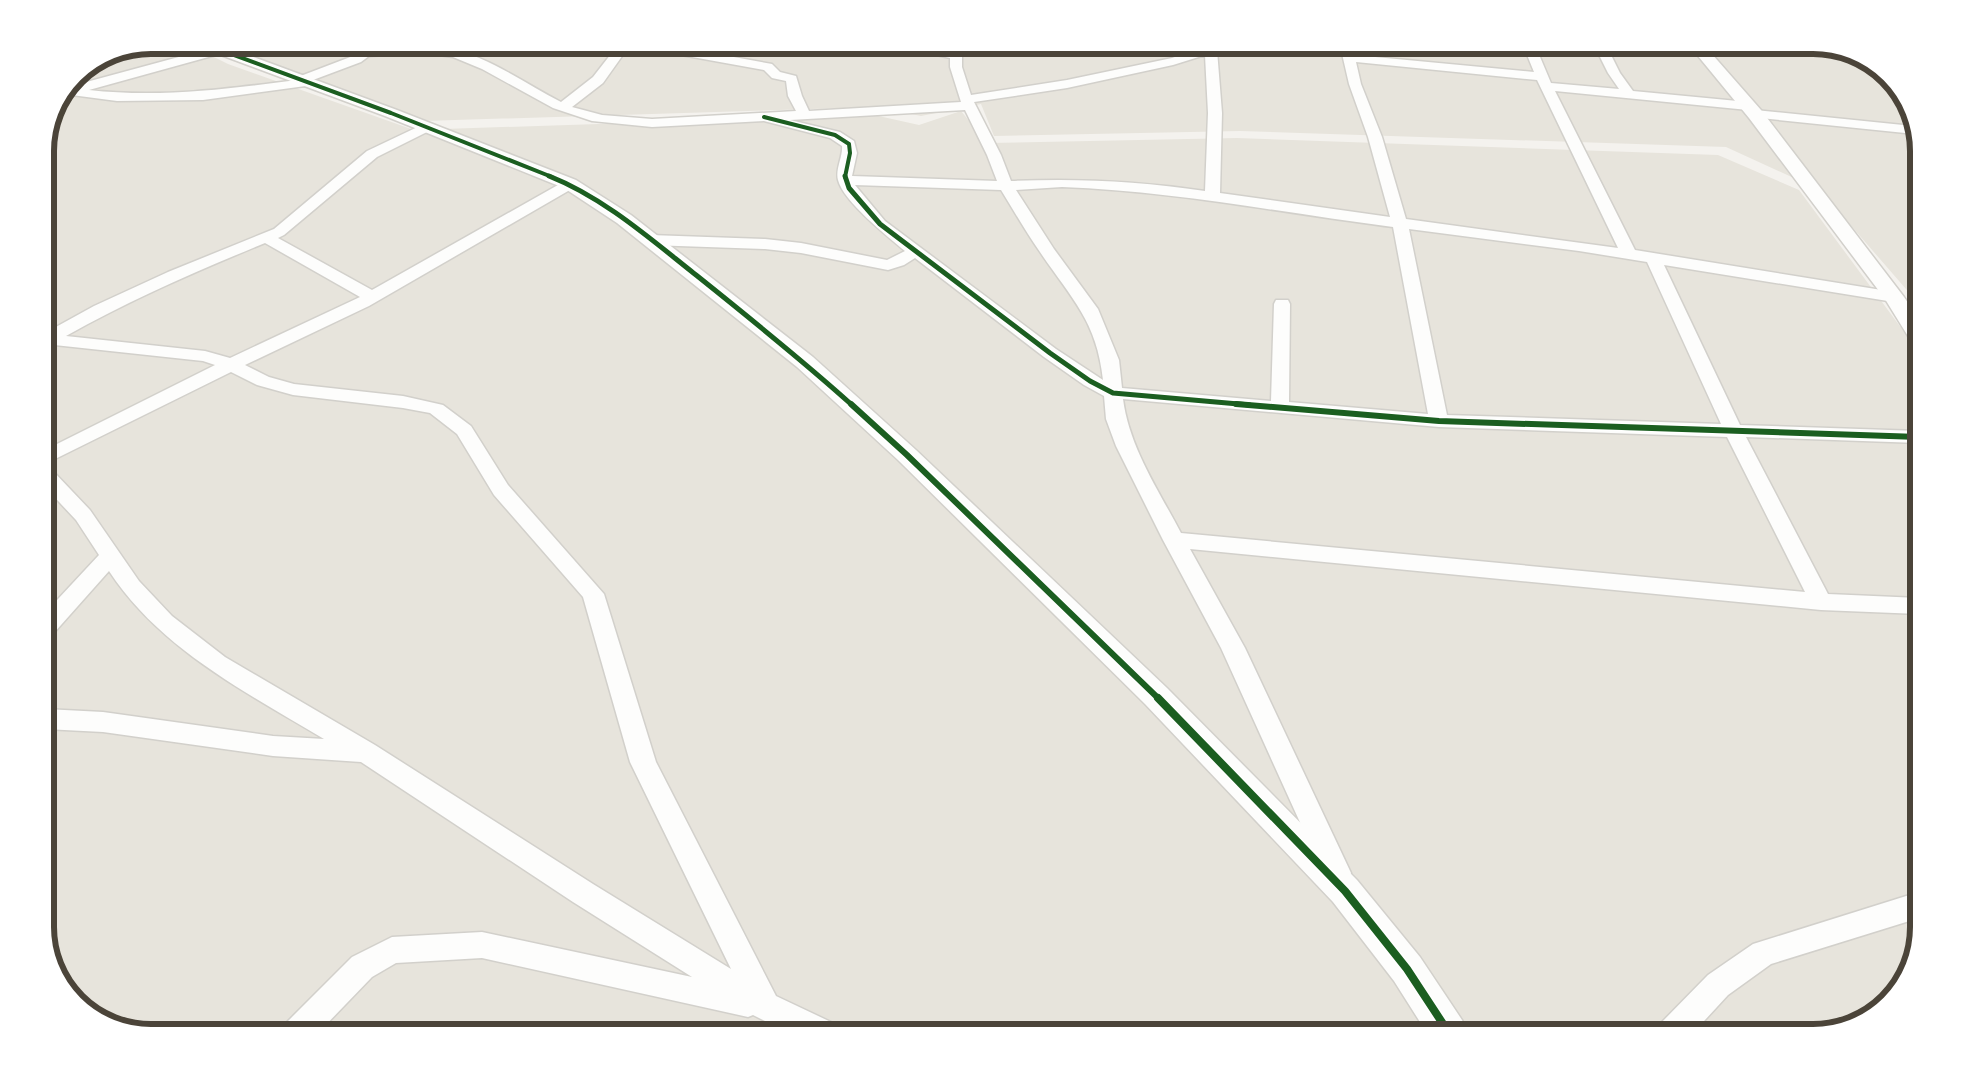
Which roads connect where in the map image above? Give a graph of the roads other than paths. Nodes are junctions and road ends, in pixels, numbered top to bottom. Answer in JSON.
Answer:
{"nodes":[{"id":1,"x":197,"y":54,"type":"edge"},
{"id":2,"x":238,"y":54,"type":"edge"},
{"id":3,"x":364,"y":54,"type":"edge"},
{"id":4,"x":456,"y":54,"type":"edge"},
{"id":5,"x":617,"y":54,"type":"edge"},
{"id":6,"x":697,"y":54,"type":"edge"},
{"id":7,"x":955,"y":54,"type":"edge"},
{"id":8,"x":1195,"y":54,"type":"edge"},
{"id":9,"x":1215,"y":54,"type":"edge"},
{"id":10,"x":1348,"y":54,"type":"edge"},
{"id":11,"x":1361,"y":54,"type":"edge"},
{"id":12,"x":1533,"y":54,"type":"edge"},
{"id":13,"x":1604,"y":54,"type":"edge"},
{"id":14,"x":1704,"y":54,"type":"edge"},
{"id":15,"x":306,"y":81,"type":"junction"},
{"id":16,"x":1544,"y":82,"type":"junction"},
{"id":17,"x":76,"y":89,"type":"edge"},
{"id":18,"x":74,"y":93,"type":"edge"},
{"id":19,"x":1628,"y":93,"type":"junction"},
{"id":20,"x":968,"y":102,"type":"junction"},
{"id":21,"x":563,"y":107,"type":"junction"},
{"id":22,"x":1751,"y":110,"type":"junction"},
{"id":23,"x":805,"y":115,"type":"junction"},
{"id":24,"x":764,"y":117,"type":"junction"},
{"id":25,"x":426,"y":127,"type":"junction"},
{"id":26,"x":1907,"y":129,"type":"edge"},
{"id":27,"x":845,"y":180,"type":"junction"},
{"id":28,"x":570,"y":184,"type":"junction"},
{"id":29,"x":1006,"y":186,"type":"junction"},
{"id":30,"x":1212,"y":196,"type":"junction"},
{"id":31,"x":1400,"y":224,"type":"junction"},
{"id":32,"x":267,"y":238,"type":"junction"},
{"id":33,"x":650,"y":240,"type":"junction"},
{"id":34,"x":915,"y":251,"type":"junction"},
{"id":35,"x":1629,"y":254,"type":"junction"},
{"id":36,"x":1653,"y":258,"type":"junction"},
{"id":37,"x":372,"y":297,"type":"junction"},
{"id":38,"x":1894,"y":297,"type":"junction"},
{"id":39,"x":1282,"y":304,"type":"dead end"},
{"id":40,"x":1910,"y":322,"type":"edge"},
{"id":41,"x":54,"y":335,"type":"edge"},
{"id":42,"x":54,"y":340,"type":"edge"},
{"id":43,"x":232,"y":365,"type":"junction"},
{"id":44,"x":1114,"y":392,"type":"junction"},
{"id":45,"x":1280,"y":408,"type":"junction"},
{"id":46,"x":1439,"y":421,"type":"junction"},
{"id":47,"x":1733,"y":430,"type":"junction"},
{"id":48,"x":1910,"y":437,"type":"edge"},
{"id":49,"x":54,"y":454,"type":"edge"},
{"id":50,"x":54,"y":484,"type":"edge"},
{"id":51,"x":1174,"y":540,"type":"junction"},
{"id":52,"x":110,"y":556,"type":"junction"},
{"id":53,"x":1821,"y":602,"type":"junction"},
{"id":54,"x":1910,"y":606,"type":"edge"},
{"id":55,"x":54,"y":618,"type":"edge"},
{"id":56,"x":54,"y":720,"type":"edge"},
{"id":57,"x":366,"y":752,"type":"junction"},
{"id":58,"x":1345,"y":891,"type":"junction"},
{"id":59,"x":1910,"y":907,"type":"edge"},
{"id":60,"x":764,"y":1006,"type":"junction"},
{"id":61,"x":306,"y":1024,"type":"edge"},
{"id":62,"x":803,"y":1024,"type":"edge"},
{"id":63,"x":1443,"y":1024,"type":"edge"},
{"id":64,"x":1681,"y":1024,"type":"edge"}],
"edges":[{"from":1,"to":17,"type":"street"},
{"from":2,"to":15,"type":"street"},
{"from":3,"to":15,"type":"street"},
{"from":4,"to":21,"type":"street"},
{"from":5,"to":21,"type":"street"},
{"from":6,"to":23,"type":"street"},
{"from":7,"to":20,"type":"street"},
{"from":8,"to":20,"type":"street"},
{"from":9,"to":30,"type":"street"},
{"from":10,"to":31,"type":"street"},
{"from":11,"to":16,"type":"street"},
{"from":12,"to":16,"type":"street"},
{"from":13,"to":19,"type":"street"},
{"from":14,"to":22,"type":"street"},
{"from":15,"to":18,"type":"street"},
{"from":15,"to":25,"type":"street"},
{"from":16,"to":19,"type":"street"},
{"from":16,"to":35,"type":"street"},
{"from":19,"to":22,"type":"street"},
{"from":20,"to":23,"type":"street"},
{"from":20,"to":29,"type":"street"},
{"from":21,"to":24,"type":"street"},
{"from":22,"to":26,"type":"street"},
{"from":22,"to":38,"type":"street"},
{"from":23,"to":24,"type":"street"},
{"from":24,"to":27,"type":"street"},
{"from":25,"to":28,"type":"street"},
{"from":25,"to":32,"type":"street"},
{"from":27,"to":29,"type":"street"},
{"from":27,"to":34,"type":"street"},
{"from":28,"to":33,"type":"street"},
{"from":28,"to":37,"type":"street"},
{"from":29,"to":30,"type":"street"},
{"from":29,"to":44,"type":"street"},
{"from":30,"to":31,"type":"street"},
{"from":31,"to":35,"type":"street"},
{"from":31,"to":46,"type":"street"},
{"from":32,"to":37,"type":"street"},
{"from":32,"to":41,"type":"street"},
{"from":33,"to":34,"type":"street"},
{"from":33,"to":58,"type":"street"},
{"from":34,"to":44,"type":"street"},
{"from":35,"to":36,"type":"street"},
{"from":36,"to":38,"type":"street"},
{"from":36,"to":47,"type":"street"},
{"from":37,"to":43,"type":"street"},
{"from":38,"to":40,"type":"street"},
{"from":39,"to":45,"type":"street"},
{"from":42,"to":43,"type":"street"},
{"from":43,"to":49,"type":"street"},
{"from":43,"to":60,"type":"street"},
{"from":44,"to":45,"type":"street"},
{"from":44,"to":51,"type":"street"},
{"from":45,"to":46,"type":"street"},
{"from":46,"to":47,"type":"street"},
{"from":47,"to":48,"type":"street"},
{"from":47,"to":53,"type":"street"},
{"from":50,"to":52,"type":"street"},
{"from":51,"to":53,"type":"street"},
{"from":51,"to":58,"type":"street"},
{"from":52,"to":55,"type":"street"},
{"from":52,"to":57,"type":"street"},
{"from":53,"to":54,"type":"street"},
{"from":56,"to":57,"type":"street"},
{"from":57,"to":60,"type":"street"},
{"from":58,"to":63,"type":"street"},
{"from":59,"to":64,"type":"street"},
{"from":60,"to":61,"type":"street"},
{"from":60,"to":62,"type":"street"}]}
